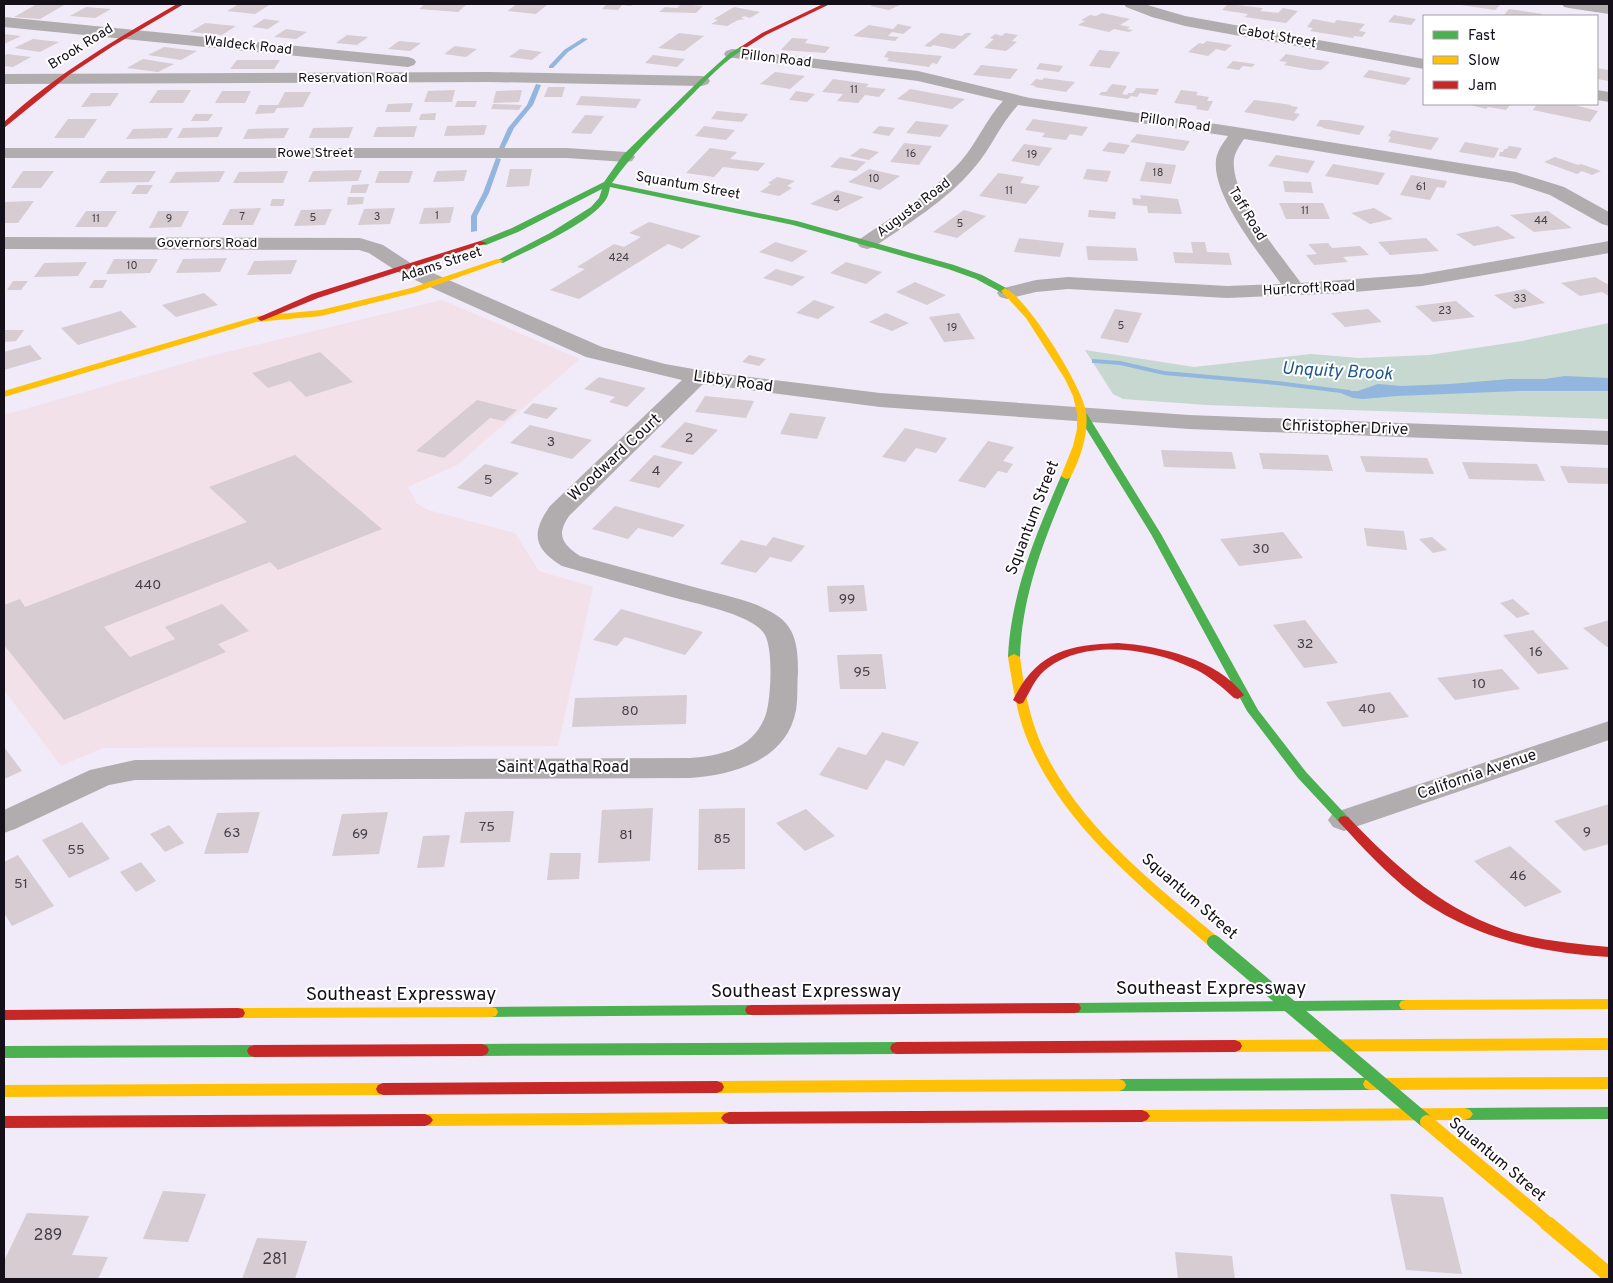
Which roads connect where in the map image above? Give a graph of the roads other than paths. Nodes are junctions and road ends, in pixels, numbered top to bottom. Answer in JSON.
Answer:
{"nodes":[{"id":1,"x":182,"y":4,"type":"edge"},
{"id":2,"x":821,"y":4,"type":"edge"},
{"id":3,"x":1131,"y":4,"type":"edge"},
{"id":4,"x":1569,"y":4,"type":"edge"},
{"id":5,"x":1609,"y":10,"type":"edge"},
{"id":6,"x":4,"y":22,"type":"edge"},
{"id":7,"x":128,"y":35,"type":"junction"},
{"id":8,"x":732,"y":54,"type":"junction"},
{"id":9,"x":1423,"y":64,"type":"edge"},
{"id":10,"x":490,"y":77,"type":"junction"},
{"id":11,"x":4,"y":79,"type":"edge"},
{"id":12,"x":56,"y":79,"type":"junction"},
{"id":13,"x":702,"y":80,"type":"junction"},
{"id":14,"x":1014,"y":100,"type":"junction"},
{"id":15,"x":4,"y":126,"type":"edge"},
{"id":16,"x":1239,"y":133,"type":"junction"},
{"id":17,"x":4,"y":154,"type":"edge"},
{"id":18,"x":626,"y":157,"type":"junction"},
{"id":19,"x":628,"y":176,"type":"dead end"},
{"id":20,"x":610,"y":179,"type":"junction"},
{"id":21,"x":685,"y":188,"type":"dead end"},
{"id":22,"x":764,"y":216,"type":"junction"},
{"id":23,"x":1609,"y":220,"type":"edge"},
{"id":24,"x":508,"y":234,"type":"junction"},
{"id":25,"x":4,"y":243,"type":"edge"},
{"id":26,"x":867,"y":243,"type":"junction"},
{"id":27,"x":535,"y":245,"type":"junction"},
{"id":28,"x":1609,"y":247,"type":"edge"},
{"id":29,"x":405,"y":268,"type":"junction"},
{"id":30,"x":436,"y":283,"type":"junction"},
{"id":31,"x":1296,"y":290,"type":"junction"},
{"id":32,"x":1007,"y":292,"type":"junction"},
{"id":33,"x":257,"y":320,"type":"junction"},
{"id":34,"x":698,"y":377,"type":"junction"},
{"id":35,"x":4,"y":394,"type":"edge"},
{"id":36,"x":1082,"y":414,"type":"junction"},
{"id":37,"x":1609,"y":438,"type":"edge"},
{"id":38,"x":553,"y":546,"type":"joint"},
{"id":39,"x":1019,"y":700,"type":"junction"},
{"id":40,"x":1253,"y":711,"type":"junction"},
{"id":41,"x":1609,"y":730,"type":"edge"},
{"id":42,"x":1344,"y":820,"type":"junction"},
{"id":43,"x":4,"y":822,"type":"edge"},
{"id":44,"x":1609,"y":952,"type":"edge"},
{"id":45,"x":1609,"y":1004,"type":"edge"},
{"id":46,"x":4,"y":1015,"type":"edge"},
{"id":47,"x":1609,"y":1044,"type":"edge"},
{"id":48,"x":4,"y":1052,"type":"edge"},
{"id":49,"x":1609,"y":1083,"type":"edge"},
{"id":50,"x":4,"y":1091,"type":"edge"},
{"id":51,"x":1609,"y":1113,"type":"edge"},
{"id":52,"x":4,"y":1122,"type":"edge"},
{"id":53,"x":1609,"y":1275,"type":"edge"}],
"edges":[{"from":1,"to":7,"type":"main road","name":"Brook Road"},
{"from":2,"to":8,"type":"main road","name":"Adams Street"},
{"from":3,"to":9,"type":"street","name":"Cabot Street"},
{"from":4,"to":5,"type":"street"},
{"from":6,"to":7,"type":"street","name":"Waldeck Road"},
{"from":7,"to":10,"type":"street","name":"Waldeck Road"},
{"from":7,"to":12,"type":"main road","name":"Brook Road"},
{"from":8,"to":13,"type":"main road","name":"Adams Street"},
{"from":8,"to":14,"type":"street","name":"Pillon Road"},
{"from":10,"to":12,"type":"street","name":"Reservation Road"},
{"from":10,"to":13,"type":"street","name":"Reservation Road"},
{"from":11,"to":12,"type":"street","name":"Reservation Road"},
{"from":12,"to":15,"type":"main road","name":"Brook Road"},
{"from":13,"to":18,"type":"main road","name":"Adams Street"},
{"from":14,"to":16,"type":"street","name":"Pillon Road"},
{"from":14,"to":26,"type":"street","name":"Augusta Road"},
{"from":16,"to":23,"type":"street","name":"Pillon Road"},
{"from":16,"to":31,"type":"street","name":"Taff Road"},
{"from":17,"to":18,"type":"street","name":"Rowe Street"},
{"from":18,"to":20,"type":"main road","name":"Adams Street"},
{"from":19,"to":20,"type":"main road","name":"Squantum Street"},
{"from":20,"to":22,"type":"main road","name":"Squantum Street"},
{"from":20,"to":24,"type":"main road","name":"Adams Street"},
{"from":20,"to":27,"type":"main road","name":"Adams Street"},
{"from":21,"to":22,"type":"main road","name":"Squantum Street"},
{"from":22,"to":26,"type":"main road","name":"Squantum Street"},
{"from":24,"to":27,"type":"main road"},
{"from":24,"to":29,"type":"main road","name":"Adams Street"},
{"from":25,"to":29,"type":"street","name":"Governors Road"},
{"from":26,"to":32,"type":"main road","name":"Squantum Street"},
{"from":27,"to":30,"type":"main road","name":"Adams Street"},
{"from":28,"to":31,"type":"street","name":"Hurlcroft Road"},
{"from":29,"to":30,"type":"street","name":"Libby Road"},
{"from":29,"to":33,"type":"main road","name":"Adams Street"},
{"from":30,"to":33,"type":"main road","name":"Adams Street"},
{"from":30,"to":34,"type":"street","name":"Libby Road"},
{"from":31,"to":32,"type":"street","name":"Hurlcroft Road"},
{"from":32,"to":36,"type":"main road","name":"Squantum Street"},
{"from":33,"to":35,"type":"main road","name":"Adams Street"},
{"from":34,"to":36,"type":"street","name":"Libby Road"},
{"from":34,"to":38,"type":"street","name":"Woodward Court"},
{"from":36,"to":37,"type":"street","name":"Christopher Drive"},
{"from":36,"to":39,"type":"main road","name":"Squantum Street"},
{"from":36,"to":40,"type":"main road","name":"Squantum Street"},
{"from":38,"to":43,"type":"street","name":"Saint Agatha Road"},
{"from":39,"to":40,"type":"main road"},
{"from":39,"to":53,"type":"main road","name":"Squantum Street","bridge":true},
{"from":40,"to":42,"type":"main road","name":"Squantum Street"},
{"from":41,"to":42,"type":"street","name":"California Avenue"},
{"from":42,"to":44,"type":"main road","name":"Squantum Street"},
{"from":45,"to":46,"type":"main road","name":"Southeast Expressway"},
{"from":47,"to":48,"type":"main road"},
{"from":49,"to":50,"type":"main road"},
{"from":51,"to":52,"type":"main road"}]}
